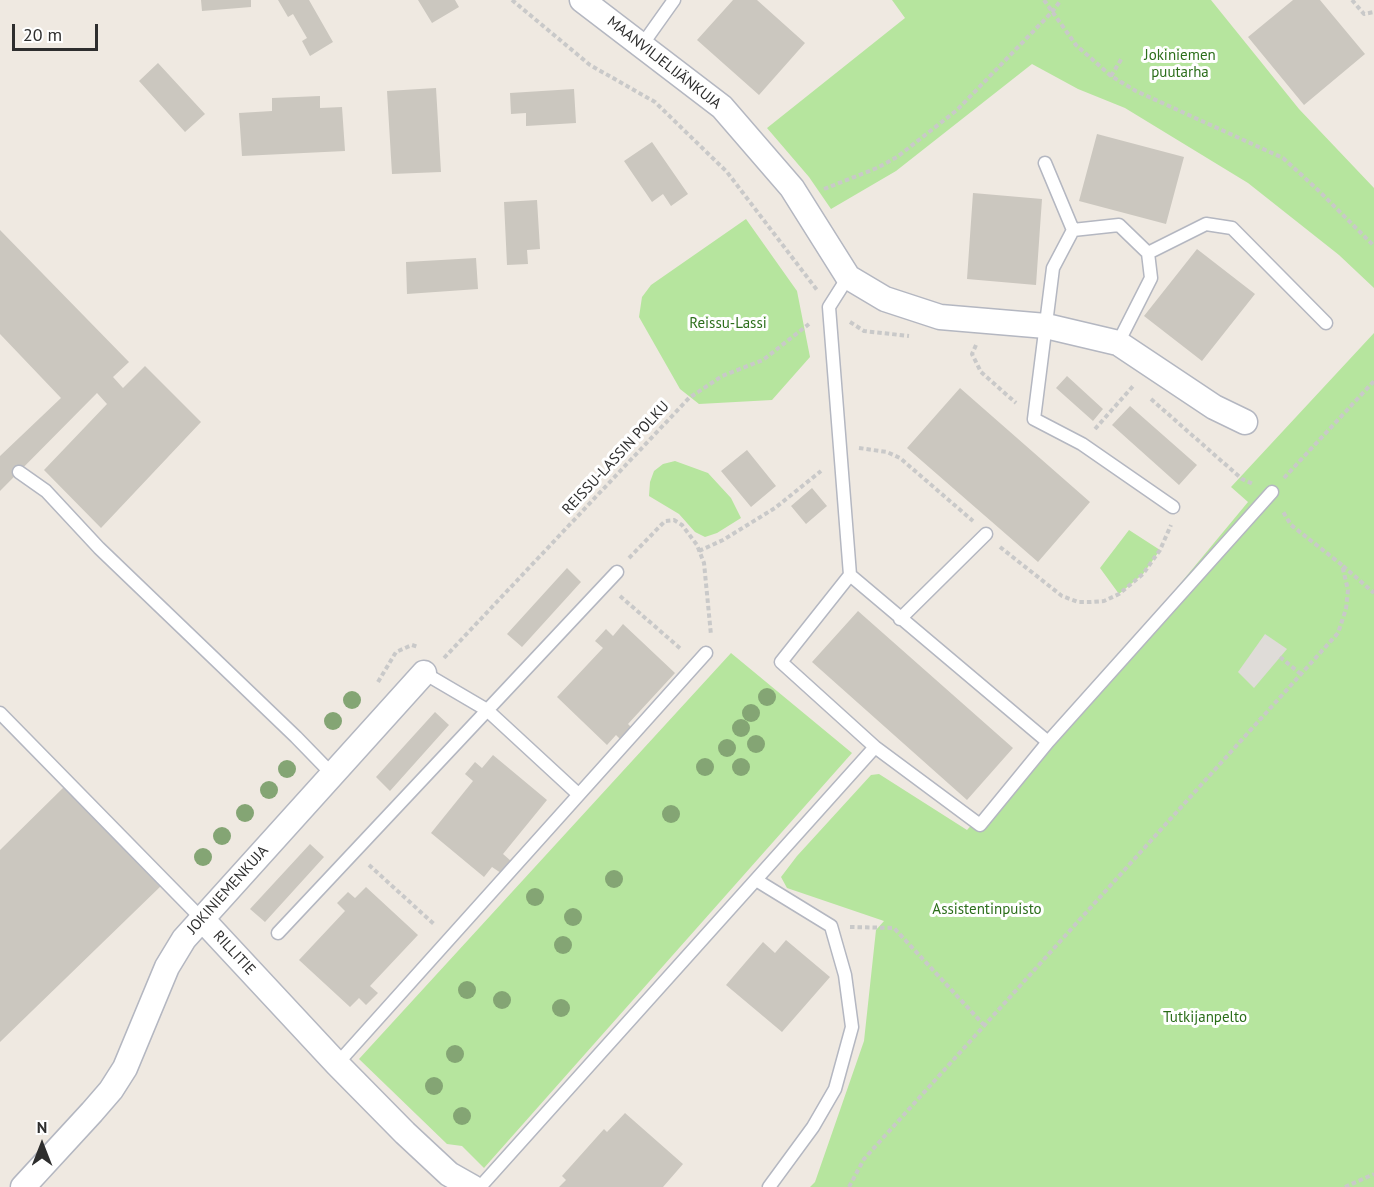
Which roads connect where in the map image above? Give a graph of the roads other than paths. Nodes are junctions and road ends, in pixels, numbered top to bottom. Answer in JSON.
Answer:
{"nodes":[{"id":1,"x":582,"y":0,"type":"edge"},
{"id":2,"x":674,"y":0,"type":"edge"},
{"id":3,"x":642,"y":45,"type":"junction"},
{"id":4,"x":1045,"y":163,"type":"dead end"},
{"id":5,"x":1073,"y":230,"type":"junction"},
{"id":6,"x":1148,"y":253,"type":"junction"},
{"id":7,"x":848,"y":277,"type":"junction"},
{"id":8,"x":1326,"y":323,"type":"dead end"},
{"id":9,"x":1046,"y":326,"type":"junction"},
{"id":10,"x":1118,"y":343,"type":"junction"},
{"id":11,"x":1245,"y":422,"type":"dead end"},
{"id":12,"x":19,"y":472,"type":"dead end"},
{"id":13,"x":1272,"y":492,"type":"road end"},
{"id":14,"x":1173,"y":507,"type":"road end"},
{"id":15,"x":986,"y":534,"type":"dead end"},
{"id":16,"x":617,"y":572,"type":"road end"},
{"id":17,"x":850,"y":575,"type":"junction"},
{"id":18,"x":900,"y":619,"type":"junction"},
{"id":19,"x":706,"y":653,"type":"road end"},
{"id":20,"x":424,"y":673,"type":"joint"},
{"id":21,"x":487,"y":710,"type":"junction"},
{"id":22,"x":0,"y":713,"type":"edge"},
{"id":23,"x":1048,"y":742,"type":"junction"},
{"id":24,"x":875,"y":747,"type":"junction"},
{"id":25,"x":332,"y":774,"type":"junction"},
{"id":26,"x":578,"y":794,"type":"junction"},
{"id":27,"x":756,"y":880,"type":"junction"},
{"id":28,"x":202,"y":919,"type":"junction"},
{"id":29,"x":278,"y":933,"type":"dead end"},
{"id":30,"x":337,"y":1064,"type":"junction"},
{"id":31,"x":23,"y":1187,"type":"edge"},
{"id":32,"x":472,"y":1187,"type":"edge"},
{"id":33,"x":480,"y":1187,"type":"edge"},
{"id":34,"x":770,"y":1187,"type":"edge"}],
"edges":[{"from":1,"to":3,"type":"street","name":"MAANVILJELIJÄNKUJA"},
{"from":2,"to":3,"type":"lane"},
{"from":3,"to":7,"type":"street","name":"MAANVILJELIJÄNKUJA"},
{"from":4,"to":5,"type":"lane"},
{"from":5,"to":6,"type":"lane"},
{"from":5,"to":9,"type":"lane"},
{"from":6,"to":8,"type":"lane"},
{"from":6,"to":10,"type":"lane"},
{"from":7,"to":9,"type":"street","name":"MAANVILJELIJÄNKUJA"},
{"from":7,"to":17,"type":"lane"},
{"from":9,"to":10,"type":"street","name":"MAANVILJELIJÄNKUJA"},
{"from":9,"to":14,"type":"lane"},
{"from":10,"to":11,"type":"street","name":"MAANVILJELIJÄNKUJA"},
{"from":12,"to":25,"type":"lane"},
{"from":13,"to":23,"type":"lane"},
{"from":15,"to":18,"type":"lane"},
{"from":16,"to":21,"type":"lane"},
{"from":17,"to":18,"type":"lane"},
{"from":17,"to":24,"type":"lane"},
{"from":18,"to":23,"type":"lane"},
{"from":19,"to":26,"type":"lane"},
{"from":20,"to":21,"type":"lane"},
{"from":20,"to":25,"type":"street","name":"JOKINIEMENKUJA"},
{"from":21,"to":26,"type":"lane"},
{"from":21,"to":29,"type":"lane"},
{"from":22,"to":28,"type":"lane","name":"RILLITIE"},
{"from":23,"to":24,"type":"lane"},
{"from":24,"to":27,"type":"lane"},
{"from":25,"to":28,"type":"street","name":"JOKINIEMENKUJA"},
{"from":26,"to":30,"type":"lane"},
{"from":27,"to":33,"type":"lane"},
{"from":27,"to":34,"type":"lane"},
{"from":28,"to":30,"type":"street","name":"RILLITIE"},
{"from":28,"to":31,"type":"street","name":"JOKINIEMENKUJA"},
{"from":30,"to":32,"type":"street","name":"RILLITIE"}]}
